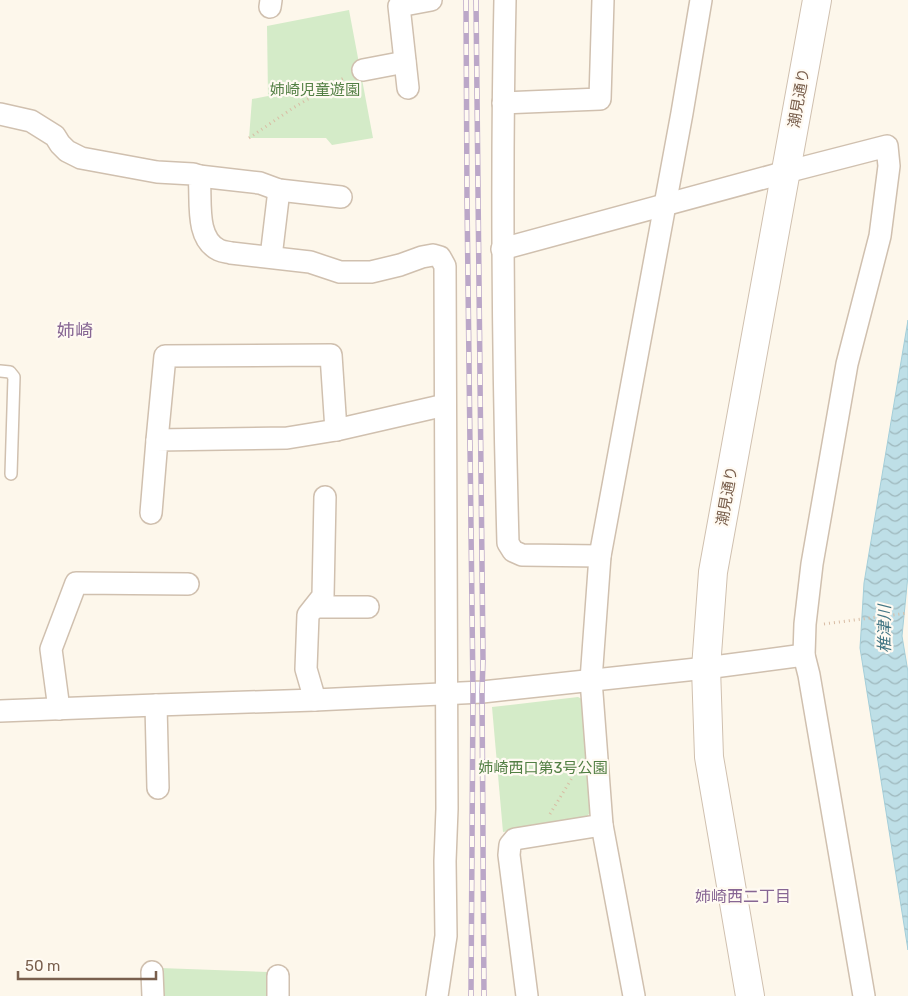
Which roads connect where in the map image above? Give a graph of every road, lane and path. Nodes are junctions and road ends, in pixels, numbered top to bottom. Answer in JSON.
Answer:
{"nodes":[{"id":1,"x":431,"y":0,"type":"edge"},
{"id":2,"x":505,"y":0,"type":"edge"},
{"id":3,"x":602,"y":0,"type":"edge"},
{"id":4,"x":701,"y":0,"type":"edge"},
{"id":5,"x":817,"y":0,"type":"edge"},
{"id":6,"x":405,"y":62,"type":"junction"},
{"id":7,"x":363,"y":70,"type":"joint"},
{"id":8,"x":408,"y":88,"type":"dead end"},
{"id":9,"x":503,"y":103,"type":"junction"},
{"id":10,"x":0,"y":114,"type":"edge"},
{"id":11,"x":249,"y":138,"type":"dead end"},
{"id":12,"x":786,"y":172,"type":"junction"},
{"id":13,"x":199,"y":176,"type":"junction"},
{"id":14,"x":279,"y":190,"type":"junction"},
{"id":15,"x":341,"y":198,"type":"dead end"},
{"id":16,"x":664,"y":205,"type":"junction"},
{"id":17,"x":502,"y":249,"type":"junction"},
{"id":18,"x":270,"y":257,"type":"junction"},
{"id":19,"x":0,"y":371,"type":"edge"},
{"id":20,"x":445,"y":405,"type":"junction"},
{"id":21,"x":336,"y":430,"type":"junction"},
{"id":22,"x":157,"y":440,"type":"junction"},
{"id":23,"x":11,"y":474,"type":"dead end"},
{"id":24,"x":325,"y":497,"type":"dead end"},
{"id":25,"x":147,"y":503,"type":"dead end"},
{"id":26,"x":600,"y":556,"type":"junction"},
{"id":27,"x":188,"y":584,"type":"dead end"},
{"id":28,"x":315,"y":607,"type":"junction"},
{"id":29,"x":368,"y":607,"type":"dead end"},
{"id":30,"x":908,"y":613,"type":"edge"},
{"id":31,"x":827,"y":624,"type":"dead end"},
{"id":32,"x":804,"y":656,"type":"junction"},
{"id":33,"x":706,"y":668,"type":"junction"},
{"id":34,"x":591,"y":680,"type":"junction"},
{"id":35,"x":447,"y":694,"type":"junction"},
{"id":36,"x":315,"y":700,"type":"junction"},
{"id":37,"x":156,"y":705,"type":"junction"},
{"id":38,"x":59,"y":709,"type":"junction"},
{"id":39,"x":0,"y":711,"type":"edge"},
{"id":40,"x":583,"y":760,"type":"dead end"},
{"id":41,"x":158,"y":788,"type":"dead end"},
{"id":42,"x":549,"y":816,"type":"dead end"},
{"id":43,"x":602,"y":825,"type":"junction"},
{"id":44,"x":152,"y":972,"type":"dead end"},
{"id":45,"x":153,"y":996,"type":"edge"},
{"id":46,"x":437,"y":996,"type":"edge"},
{"id":47,"x":527,"y":996,"type":"edge"},
{"id":48,"x":634,"y":996,"type":"edge"},
{"id":49,"x":750,"y":996,"type":"edge"},
{"id":50,"x":864,"y":996,"type":"edge"}],
"edges":[{"from":1,"to":6,"type":"street"},
{"from":2,"to":9,"type":"street"},
{"from":3,"to":9,"type":"street"},
{"from":4,"to":16,"type":"street"},
{"from":5,"to":12,"type":"street","name":"潮見通り"},
{"from":6,"to":7,"type":"street"},
{"from":6,"to":8,"type":"street"},
{"from":7,"to":11,"type":"path"},
{"from":9,"to":17,"type":"street"},
{"from":10,"to":13,"type":"street"},
{"from":12,"to":16,"type":"street"},
{"from":12,"to":32,"type":"street"},
{"from":12,"to":33,"type":"street","name":"潮見通り"},
{"from":13,"to":14,"type":"street"},
{"from":13,"to":18,"type":"street"},
{"from":14,"to":15,"type":"street"},
{"from":14,"to":18,"type":"street"},
{"from":16,"to":17,"type":"street"},
{"from":16,"to":26,"type":"street"},
{"from":17,"to":26,"type":"street"},
{"from":18,"to":20,"type":"street"},
{"from":19,"to":23,"type":"lane"},
{"from":20,"to":21,"type":"street"},
{"from":20,"to":35,"type":"street"},
{"from":21,"to":22,"type":"street"},
{"from":21,"to":22,"type":"street"},
{"from":22,"to":25,"type":"street"},
{"from":24,"to":28,"type":"street"},
{"from":26,"to":34,"type":"street"},
{"from":27,"to":38,"type":"street"},
{"from":28,"to":29,"type":"street"},
{"from":28,"to":36,"type":"street"},
{"from":30,"to":31,"type":"path"},
{"from":32,"to":33,"type":"street"},
{"from":32,"to":50,"type":"street"},
{"from":33,"to":34,"type":"street"},
{"from":33,"to":49,"type":"street","name":"潮見通り"},
{"from":34,"to":35,"type":"street"},
{"from":34,"to":43,"type":"street"},
{"from":35,"to":36,"type":"street"},
{"from":35,"to":46,"type":"street"},
{"from":36,"to":37,"type":"street"},
{"from":37,"to":38,"type":"street"},
{"from":37,"to":41,"type":"street"},
{"from":38,"to":39,"type":"street"},
{"from":40,"to":42,"type":"path"},
{"from":43,"to":47,"type":"street"},
{"from":43,"to":48,"type":"street"},
{"from":44,"to":45,"type":"street"}]}
